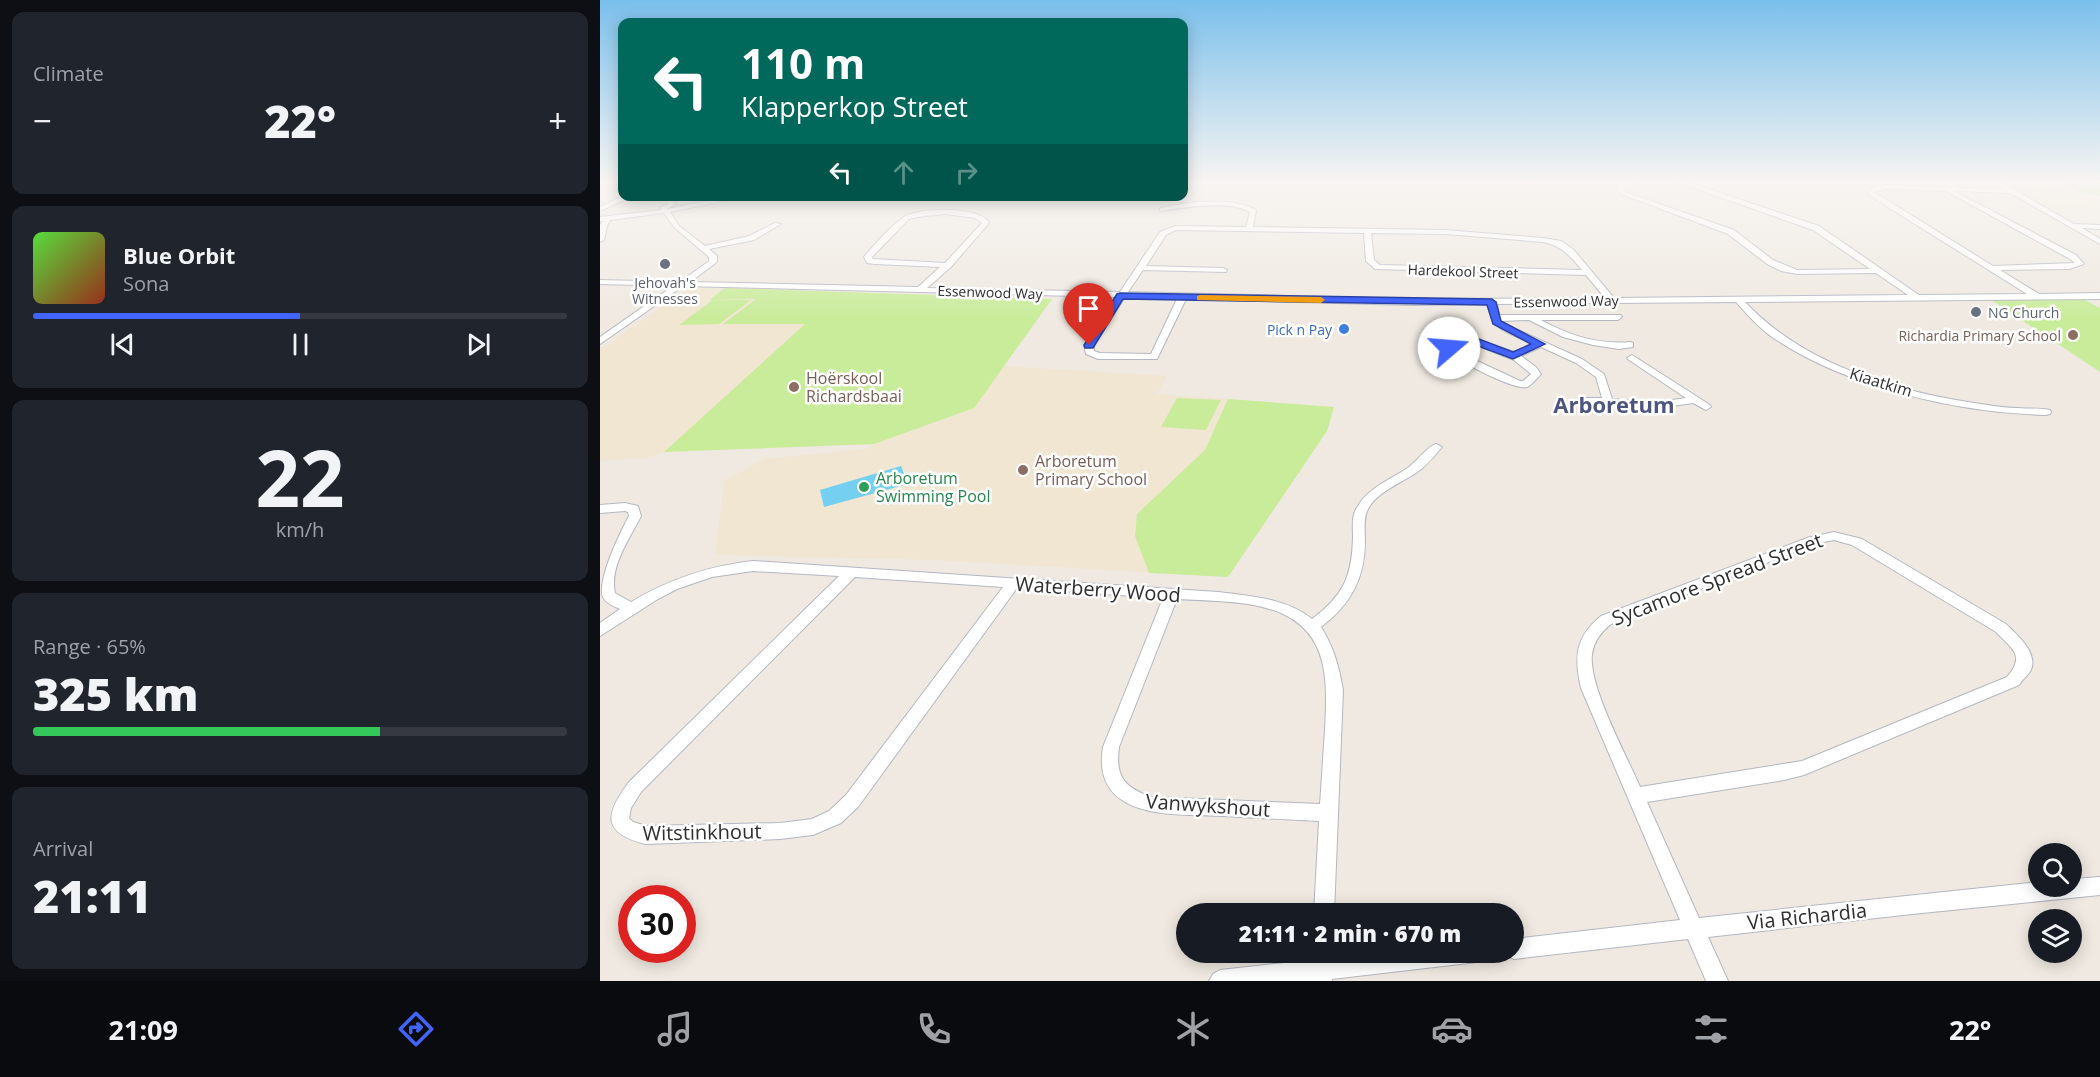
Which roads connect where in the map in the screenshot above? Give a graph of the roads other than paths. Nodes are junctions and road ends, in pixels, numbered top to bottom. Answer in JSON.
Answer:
{"nodes":[{"id":1,"x":677,"y":227,"type":"edge"},
{"id":2,"x":772,"y":227,"type":"edge"},
{"id":3,"x":898,"y":227,"type":"edge"},
{"id":4,"x":984,"y":227,"type":"edge"},
{"id":5,"x":1717,"y":227,"type":"edge"},
{"id":6,"x":1812,"y":227,"type":"edge"},
{"id":7,"x":1924,"y":227,"type":"edge"},
{"id":8,"x":2017,"y":227,"type":"edge"},
{"id":9,"x":2073,"y":227,"type":"edge"},
{"id":10,"x":1249,"y":229,"type":"joint"},
{"id":11,"x":1367,"y":230,"type":"junction"},
{"id":12,"x":2100,"y":242,"type":"edge"},
{"id":13,"x":704,"y":248,"type":"junction"},
{"id":14,"x":948,"y":264,"type":"junction"},
{"id":15,"x":1140,"y":268,"type":"junction"},
{"id":16,"x":1992,"y":268,"type":"junction"},
{"id":17,"x":1223,"y":270,"type":"dead end"},
{"id":18,"x":1876,"y":270,"type":"junction"},
{"id":19,"x":1589,"y":273,"type":"junction"},
{"id":20,"x":600,"y":282,"type":"edge"},
{"id":21,"x":684,"y":283,"type":"junction"},
{"id":22,"x":921,"y":290,"type":"junction"},
{"id":23,"x":1120,"y":296,"type":"junction"},
{"id":24,"x":2037,"y":296,"type":"junction"},
{"id":25,"x":2100,"y":296,"type":"edge"},
{"id":26,"x":1917,"y":297,"type":"junction"},
{"id":27,"x":1182,"y":298,"type":"junction"},
{"id":28,"x":1738,"y":299,"type":"junction"},
{"id":29,"x":1612,"y":301,"type":"junction"},
{"id":30,"x":1492,"y":302,"type":"junction"},
{"id":31,"x":1618,"y":317,"type":"dead end"},
{"id":32,"x":1495,"y":318,"type":"junction"},
{"id":33,"x":1531,"y":318,"type":"junction"},
{"id":34,"x":600,"y":341,"type":"edge"},
{"id":35,"x":1540,"y":344,"type":"junction"},
{"id":36,"x":1630,"y":345,"type":"dead end"},
{"id":37,"x":1513,"y":356,"type":"junction"},
{"id":38,"x":1632,"y":358,"type":"dead end"},
{"id":39,"x":1587,"y":400,"type":"dead end"},
{"id":40,"x":1695,"y":400,"type":"junction"},
{"id":41,"x":1608,"y":402,"type":"junction"},
{"id":42,"x":1706,"y":407,"type":"dead end"},
{"id":43,"x":2046,"y":412,"type":"dead end"},
{"id":44,"x":1436,"y":447,"type":"dead end"},
{"id":45,"x":600,"y":509,"type":"edge"},
{"id":46,"x":851,"y":573,"type":"junction"},
{"id":47,"x":1013,"y":584,"type":"junction"},
{"id":48,"x":1172,"y":594,"type":"junction"},
{"id":49,"x":632,"y":608,"type":"junction"},
{"id":50,"x":1312,"y":626,"type":"junction"},
{"id":51,"x":600,"y":631,"type":"edge"},
{"id":52,"x":1635,"y":796,"type":"junction"},
{"id":53,"x":1329,"y":813,"type":"junction"},
{"id":54,"x":2100,"y":886,"type":"edge"},
{"id":55,"x":1325,"y":903,"type":"edge"},
{"id":56,"x":1694,"y":928,"type":"junction"},
{"id":57,"x":1524,"y":948,"type":"edge"},
{"id":58,"x":1363,"y":963,"type":"edge"},
{"id":59,"x":1322,"y":967,"type":"edge"},
{"id":60,"x":1220,"y":981,"type":"edge"},
{"id":61,"x":1717,"y":981,"type":"edge"}],
"edges":[{"from":1,"to":13,"type":"street"},
{"from":2,"to":13,"type":"street"},
{"from":3,"to":14,"type":"street"},
{"from":4,"to":14,"type":"street"},
{"from":5,"to":18,"type":"street"},
{"from":6,"to":18,"type":"street"},
{"from":7,"to":16,"type":"street"},
{"from":8,"to":16,"type":"street"},
{"from":9,"to":12,"type":"street"},
{"from":10,"to":11,"type":"street"},
{"from":10,"to":15,"type":"street"},
{"from":11,"to":19,"type":"street"},
{"from":11,"to":19,"type":"street","name":"Hardekool Street"},
{"from":13,"to":21,"type":"street"},
{"from":14,"to":22,"type":"street"},
{"from":15,"to":17,"type":"street"},
{"from":15,"to":23,"type":"street"},
{"from":16,"to":24,"type":"street"},
{"from":18,"to":26,"type":"street"},
{"from":19,"to":29,"type":"street"},
{"from":20,"to":21,"type":"street","name":"Essenwood Way"},
{"from":21,"to":22,"type":"street","name":"Essenwood Way"},
{"from":21,"to":34,"type":"street"},
{"from":22,"to":23,"type":"street","name":"Essenwood Way"},
{"from":23,"to":27,"type":"street","name":"Essenwood Way"},
{"from":23,"to":27,"type":"street"},
{"from":24,"to":25,"type":"street","name":"Essenwood Way"},
{"from":24,"to":26,"type":"street","name":"Essenwood Way"},
{"from":26,"to":28,"type":"street","name":"Essenwood Way"},
{"from":27,"to":30,"type":"street","name":"Essenwood Way"},
{"from":28,"to":29,"type":"street","name":"Essenwood Way"},
{"from":28,"to":43,"type":"street","name":"Kiaatkim"},
{"from":29,"to":30,"type":"street","name":"Essenwood Way"},
{"from":30,"to":32,"type":"street"},
{"from":31,"to":33,"type":"street"},
{"from":32,"to":33,"type":"street"},
{"from":32,"to":35,"type":"street"},
{"from":33,"to":36,"type":"street"},
{"from":35,"to":37,"type":"street"},
{"from":35,"to":41,"type":"street"},
{"from":37,"to":37,"type":"street"},
{"from":38,"to":40,"type":"street"},
{"from":39,"to":41,"type":"street"},
{"from":40,"to":41,"type":"street"},
{"from":40,"to":42,"type":"street"},
{"from":44,"to":50,"type":"street"},
{"from":45,"to":49,"type":"street"},
{"from":46,"to":47,"type":"street","name":"Waterberry Wood"},
{"from":46,"to":47,"type":"street","name":"Witstinkhout"},
{"from":46,"to":49,"type":"street","name":"Waterberry Wood"},
{"from":47,"to":48,"type":"street","name":"Waterberry Wood"},
{"from":48,"to":50,"type":"street","name":"Waterberry Wood"},
{"from":48,"to":53,"type":"street","name":"Vanwykshout"},
{"from":49,"to":51,"type":"street","name":"Waterberry Wood"},
{"from":50,"to":53,"type":"street","name":"Waterberry Wood"},
{"from":52,"to":52,"type":"street","name":"Sycamore Spread Street"},
{"from":52,"to":56,"type":"street","name":"Sycamore Spread Street"},
{"from":53,"to":55,"type":"street","name":"Waterberry Wood"},
{"from":54,"to":56,"type":"street","name":"Via Richardia"},
{"from":56,"to":57,"type":"street","name":"Via Richardia"},
{"from":56,"to":61,"type":"street","name":"Sycamore Spread Street"},
{"from":58,"to":59,"type":"street"},
{"from":59,"to":60,"type":"street"}]}
